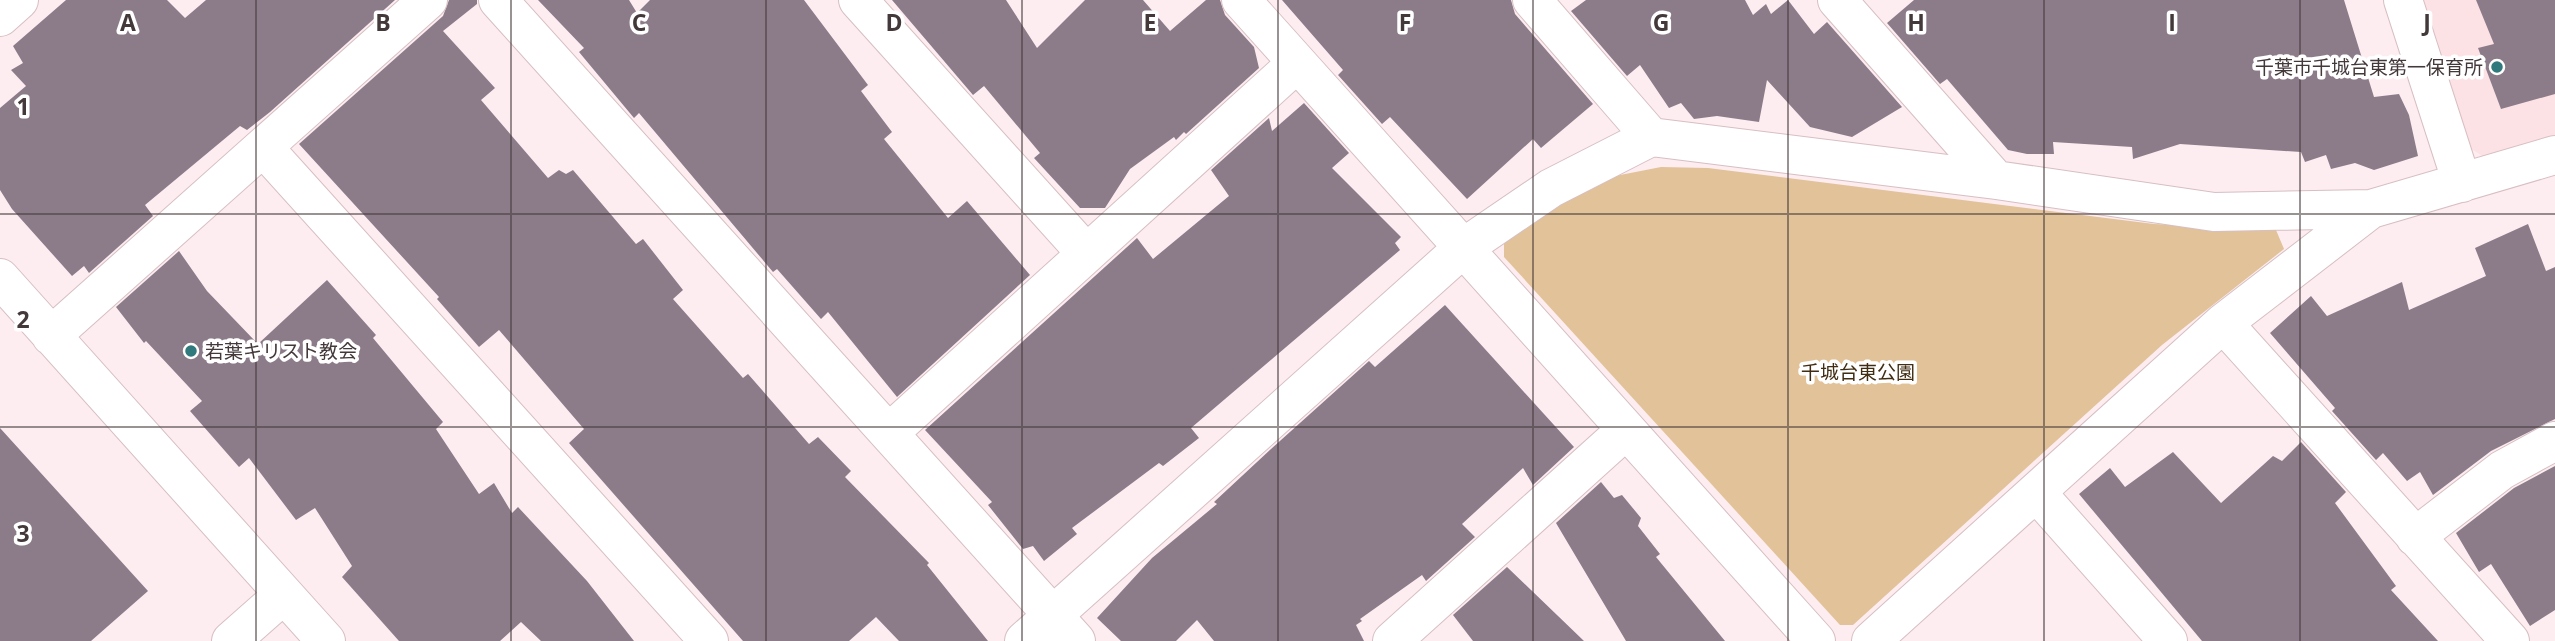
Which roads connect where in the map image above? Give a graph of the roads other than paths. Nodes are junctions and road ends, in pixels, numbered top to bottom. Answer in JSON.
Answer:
{"nodes":[{"id":1,"x":19,"y":0,"type":"edge"},
{"id":2,"x":428,"y":0,"type":"edge"},
{"id":3,"x":498,"y":0,"type":"edge"},
{"id":4,"x":858,"y":0,"type":"edge"},
{"id":5,"x":1241,"y":0,"type":"edge"},
{"id":6,"x":1532,"y":0,"type":"edge"},
{"id":7,"x":1838,"y":0,"type":"edge"},
{"id":8,"x":2403,"y":0,"type":"edge"},
{"id":9,"x":0,"y":17,"type":"edge"},
{"id":10,"x":1297,"y":63,"type":"junction"},
{"id":11,"x":1651,"y":136,"type":"junction"},
{"id":12,"x":263,"y":147,"type":"junction"},
{"id":13,"x":2555,"y":155,"type":"edge"},
{"id":14,"x":1996,"y":180,"type":"junction"},
{"id":15,"x":2462,"y":183,"type":"junction"},
{"id":16,"x":2371,"y":209,"type":"junction"},
{"id":17,"x":1463,"y":248,"type":"junction"},
{"id":18,"x":1085,"y":252,"type":"junction"},
{"id":19,"x":0,"y":278,"type":"edge"},
{"id":20,"x":2223,"y":323,"type":"junction"},
{"id":21,"x":51,"y":335,"type":"junction"},
{"id":22,"x":1626,"y":430,"type":"junction"},
{"id":23,"x":890,"y":432,"type":"junction"},
{"id":24,"x":2555,"y":441,"type":"edge"},
{"id":25,"x":2036,"y":492,"type":"junction"},
{"id":26,"x":2415,"y":537,"type":"junction"},
{"id":27,"x":283,"y":594,"type":"junction"},
{"id":28,"x":1064,"y":628,"type":"edge"},
{"id":29,"x":1414,"y":634,"type":"edge"},
{"id":30,"x":231,"y":641,"type":"edge"},
{"id":31,"x":326,"y":641,"type":"edge"},
{"id":32,"x":709,"y":641,"type":"edge"},
{"id":33,"x":1024,"y":641,"type":"edge"},
{"id":34,"x":1816,"y":641,"type":"edge"},
{"id":35,"x":1871,"y":641,"type":"edge"},
{"id":36,"x":2168,"y":641,"type":"edge"},
{"id":37,"x":2510,"y":641,"type":"edge"}],
"edges":[{"from":1,"to":9,"type":"street"},
{"from":2,"to":12,"type":"street"},
{"from":3,"to":23,"type":"street"},
{"from":4,"to":18,"type":"street"},
{"from":5,"to":10,"type":"street"},
{"from":6,"to":11,"type":"street"},
{"from":7,"to":14,"type":"street"},
{"from":8,"to":15,"type":"street"},
{"from":10,"to":17,"type":"street"},
{"from":10,"to":18,"type":"street"},
{"from":11,"to":14,"type":"street"},
{"from":11,"to":17,"type":"street"},
{"from":12,"to":21,"type":"street"},
{"from":12,"to":32,"type":"street"},
{"from":13,"to":15,"type":"street"},
{"from":14,"to":16,"type":"street"},
{"from":15,"to":16,"type":"street"},
{"from":16,"to":20,"type":"street"},
{"from":17,"to":22,"type":"street"},
{"from":17,"to":28,"type":"street"},
{"from":18,"to":23,"type":"street"},
{"from":19,"to":21,"type":"street"},
{"from":20,"to":25,"type":"street"},
{"from":20,"to":26,"type":"street"},
{"from":21,"to":27,"type":"street"},
{"from":22,"to":29,"type":"street"},
{"from":22,"to":34,"type":"street"},
{"from":23,"to":28,"type":"street"},
{"from":24,"to":26,"type":"street"},
{"from":25,"to":35,"type":"street"},
{"from":25,"to":36,"type":"street"},
{"from":26,"to":37,"type":"street"},
{"from":27,"to":30,"type":"street"},
{"from":27,"to":31,"type":"street"},
{"from":28,"to":33,"type":"street"}]}
